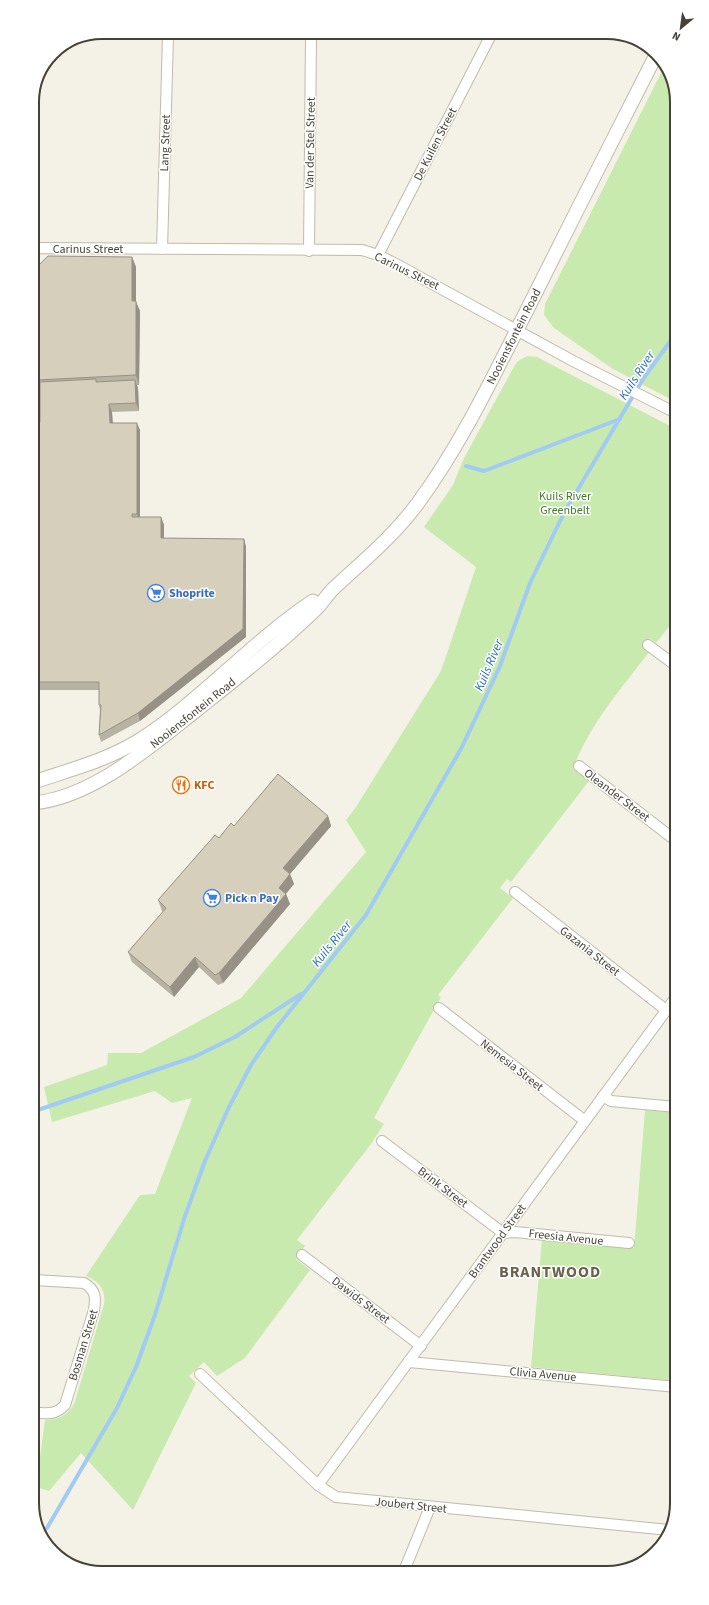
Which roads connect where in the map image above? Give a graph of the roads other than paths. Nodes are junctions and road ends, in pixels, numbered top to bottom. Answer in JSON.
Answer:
{"nodes":[{"id":1,"x":168,"y":39,"type":"edge"},
{"id":2,"x":311,"y":39,"type":"edge"},
{"id":3,"x":489,"y":39,"type":"edge"},
{"id":4,"x":654,"y":60,"type":"edge"},
{"id":5,"x":39,"y":248,"type":"edge"},
{"id":6,"x":162,"y":249,"type":"junction"},
{"id":7,"x":309,"y":251,"type":"junction"},
{"id":8,"x":378,"y":255,"type":"junction"},
{"id":9,"x":518,"y":329,"type":"junction"},
{"id":10,"x":670,"y":410,"type":"edge"},
{"id":11,"x":332,"y":590,"type":"junction"},
{"id":12,"x":648,"y":645,"type":"dead end"},
{"id":13,"x":670,"y":662,"type":"edge"},
{"id":14,"x":579,"y":766,"type":"dead end"},
{"id":15,"x":39,"y":780,"type":"edge"},
{"id":16,"x":39,"y":802,"type":"edge"},
{"id":17,"x":670,"y":836,"type":"edge"},
{"id":18,"x":515,"y":892,"type":"dead end"},
{"id":19,"x":670,"y":1005,"type":"edge"},
{"id":20,"x":439,"y":1008,"type":"dead end"},
{"id":21,"x":666,"y":1010,"type":"junction"},
{"id":22,"x":603,"y":1096,"type":"junction"},
{"id":23,"x":670,"y":1106,"type":"edge"},
{"id":24,"x":585,"y":1121,"type":"junction"},
{"id":25,"x":382,"y":1141,"type":"dead end"},
{"id":26,"x":503,"y":1233,"type":"junction"},
{"id":27,"x":629,"y":1243,"type":"dead end"},
{"id":28,"x":302,"y":1255,"type":"dead end"},
{"id":29,"x":39,"y":1280,"type":"edge"},
{"id":30,"x":421,"y":1346,"type":"junction"},
{"id":31,"x":409,"y":1362,"type":"junction"},
{"id":32,"x":200,"y":1374,"type":"dead end"},
{"id":33,"x":670,"y":1386,"type":"edge"},
{"id":34,"x":39,"y":1413,"type":"edge"},
{"id":35,"x":318,"y":1485,"type":"junction"},
{"id":36,"x":430,"y":1506,"type":"junction"},
{"id":37,"x":664,"y":1529,"type":"edge"},
{"id":38,"x":406,"y":1566,"type":"edge"}],
"edges":[{"from":1,"to":6,"type":"street","name":"Lang Street"},
{"from":2,"to":7,"type":"street","name":"Van der Stel Street"},
{"from":3,"to":8,"type":"street","name":"De Kuilen Street"},
{"from":4,"to":9,"type":"street","name":"Nooiensfontein Road"},
{"from":5,"to":6,"type":"street","name":"Carinus Street"},
{"from":6,"to":7,"type":"street","name":"Carinus Street"},
{"from":7,"to":8,"type":"street","name":"Carinus Street"},
{"from":8,"to":9,"type":"street","name":"Carinus Street"},
{"from":9,"to":10,"type":"street","name":"Carinus Street"},
{"from":9,"to":11,"type":"street","name":"Nooiensfontein Road"},
{"from":11,"to":15,"type":"street","name":"Nooiensfontein Road"},
{"from":11,"to":16,"type":"street","name":"Nooiensfontein Road"},
{"from":12,"to":13,"type":"street"},
{"from":14,"to":17,"type":"street","name":"Oleander Street"},
{"from":18,"to":21,"type":"street","name":"Gazania Street"},
{"from":19,"to":21,"type":"street","name":"Brantwood Street"},
{"from":20,"to":24,"type":"street","name":"Nemesia Street"},
{"from":21,"to":22,"type":"street","name":"Brantwood Street"},
{"from":22,"to":23,"type":"street"},
{"from":22,"to":24,"type":"street","name":"Brantwood Street"},
{"from":24,"to":26,"type":"street","name":"Brantwood Street"},
{"from":25,"to":26,"type":"street","name":"Brink Street"},
{"from":26,"to":27,"type":"street","name":"Freesia Avenue"},
{"from":26,"to":30,"type":"street","name":"Brantwood Street"},
{"from":28,"to":30,"type":"street","name":"Dawids Street"},
{"from":29,"to":34,"type":"street","name":"Bosman Street"},
{"from":30,"to":31,"type":"street","name":"Brantwood Street"},
{"from":31,"to":33,"type":"street","name":"Clivia Avenue"},
{"from":31,"to":35,"type":"street","name":"Brantwood Street"},
{"from":32,"to":35,"type":"street","name":"Joubert Street"},
{"from":35,"to":36,"type":"street","name":"Joubert Street"},
{"from":36,"to":37,"type":"street","name":"Joubert Street"},
{"from":36,"to":38,"type":"street"}]}
